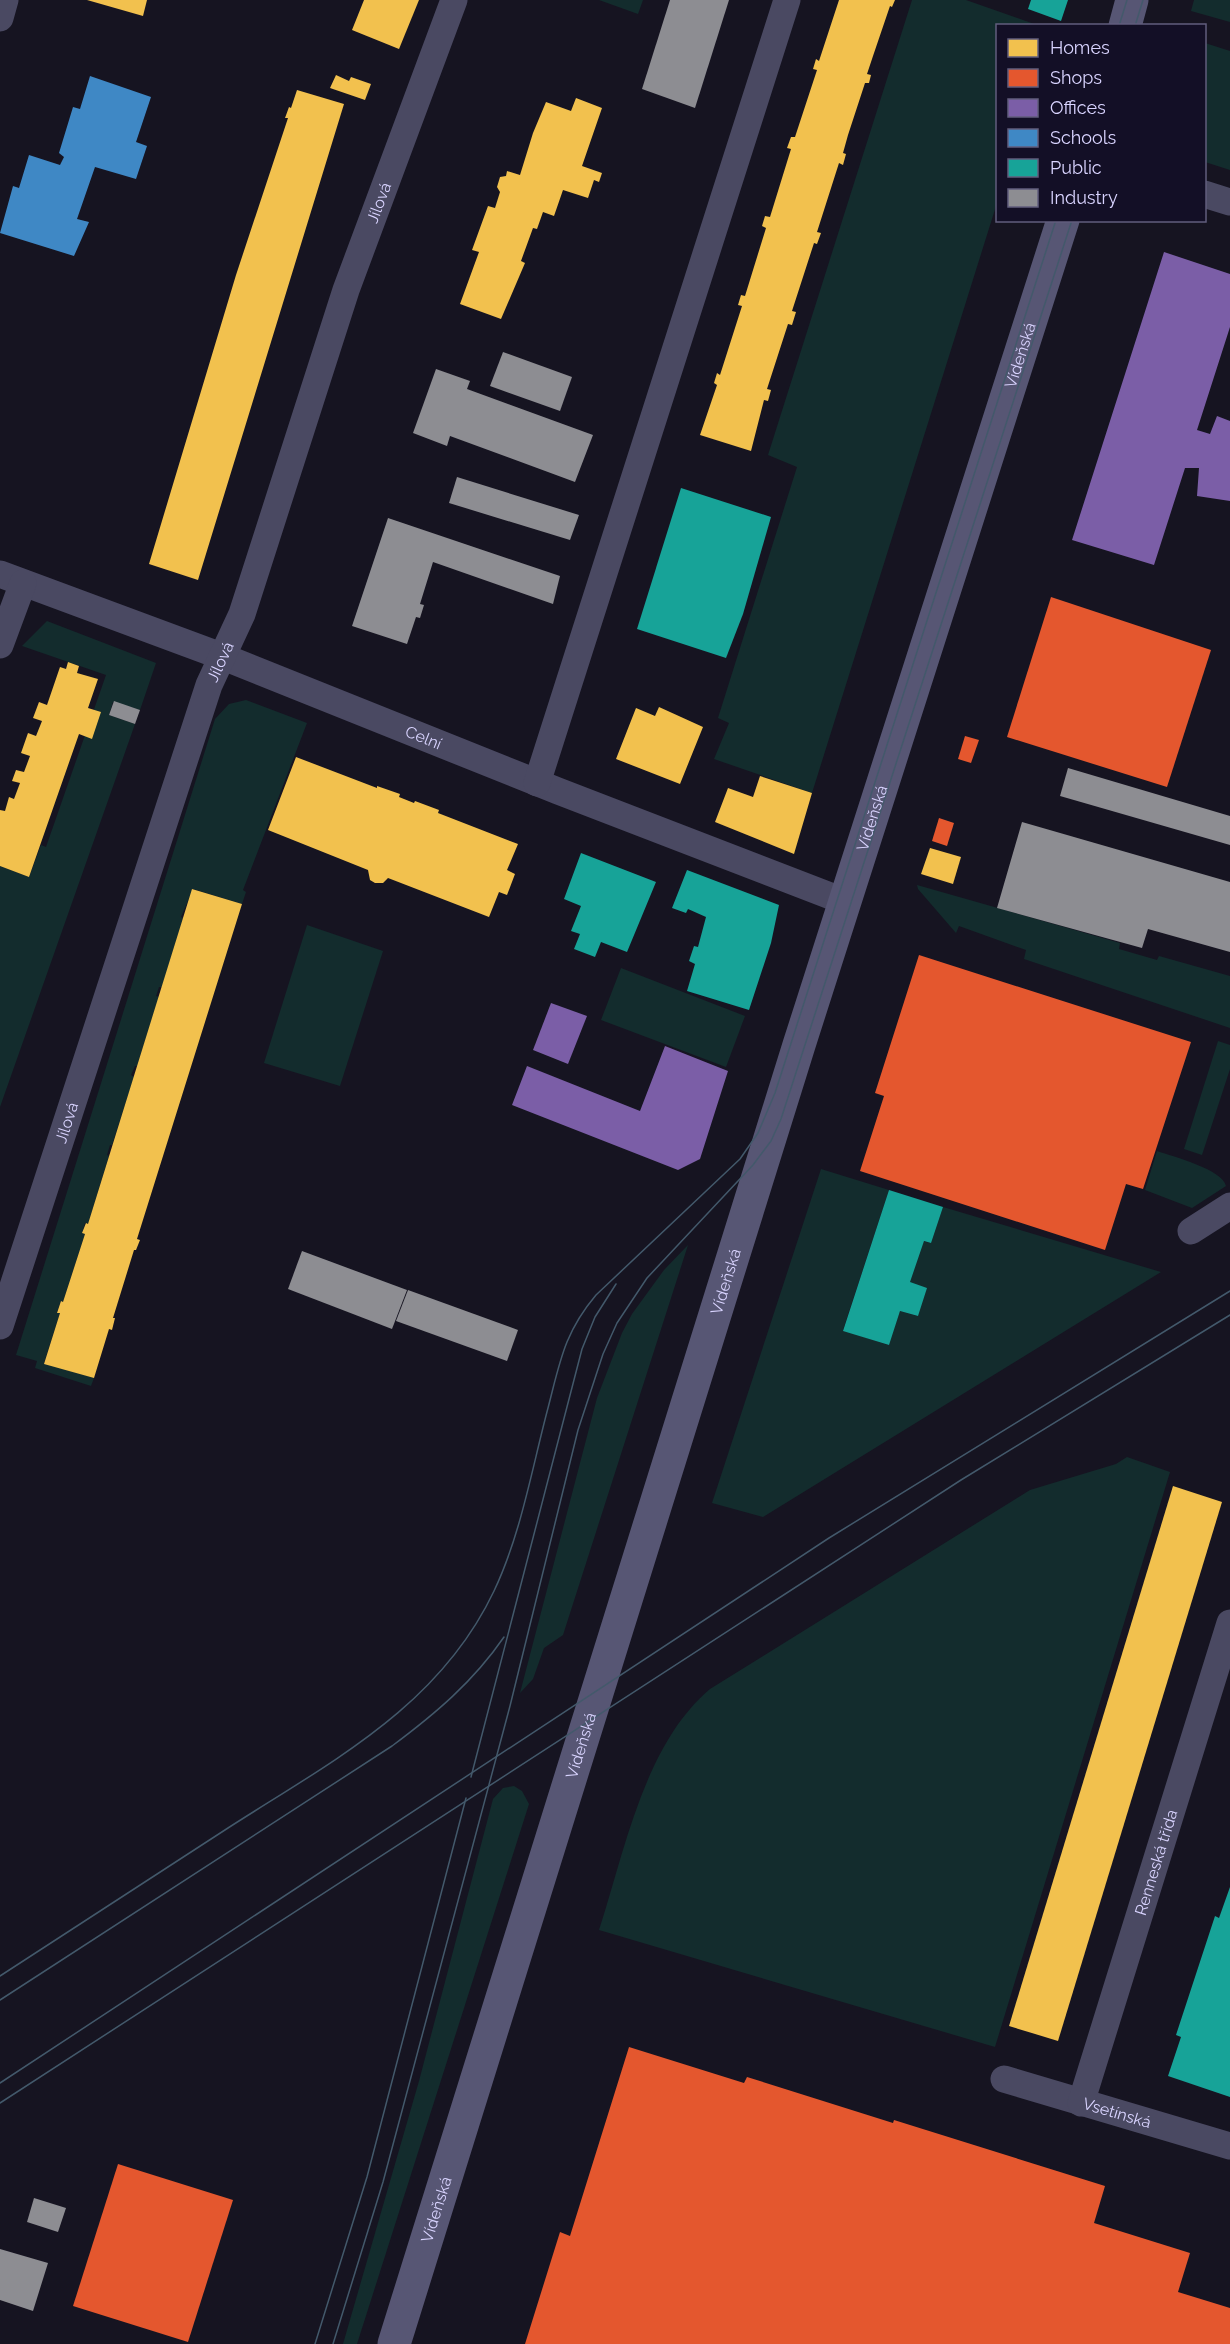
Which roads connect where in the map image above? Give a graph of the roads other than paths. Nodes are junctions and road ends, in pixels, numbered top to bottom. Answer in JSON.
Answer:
{"nodes":[{"id":1,"x":5,"y":0,"type":"edge"},
{"id":2,"x":453,"y":0,"type":"edge"},
{"id":3,"x":787,"y":0,"type":"edge"},
{"id":4,"x":1132,"y":0,"type":"edge"},
{"id":5,"x":0,"y":18,"type":"edge"},
{"id":6,"x":1126,"y":24,"type":"edge"},
{"id":7,"x":1206,"y":195,"type":"edge"},
{"id":8,"x":1230,"y":202,"type":"edge"},
{"id":9,"x":1062,"y":222,"type":"edge"},
{"id":10,"x":11,"y":579,"type":"edge"},
{"id":11,"x":0,"y":645,"type":"edge"},
{"id":12,"x":222,"y":656,"type":"junction"},
{"id":13,"x":537,"y":783,"type":"junction"},
{"id":14,"x":846,"y":902,"type":"junction"},
{"id":15,"x":1230,"y":1206,"type":"edge"},
{"id":16,"x":1191,"y":1231,"type":"dead end"},
{"id":17,"x":0,"y":1326,"type":"edge"},
{"id":18,"x":1230,"y":1623,"type":"edge"},
{"id":19,"x":1004,"y":2079,"type":"dead end"},
{"id":20,"x":1082,"y":2103,"type":"junction"},
{"id":21,"x":1230,"y":2146,"type":"edge"},
{"id":22,"x":394,"y":2344,"type":"edge"}],
"edges":[{"from":1,"to":5,"type":"street"},
{"from":2,"to":12,"type":"street","name":"Jílová"},
{"from":3,"to":13,"type":"street"},
{"from":4,"to":6,"type":"main road"},
{"from":7,"to":8,"type":"street"},
{"from":9,"to":14,"type":"main road","name":"Vídeňská"},
{"from":10,"to":11,"type":"street"},
{"from":10,"to":12,"type":"street","name":"Celní"},
{"from":12,"to":13,"type":"street","name":"Celní"},
{"from":12,"to":17,"type":"street","name":"Jílová"},
{"from":13,"to":14,"type":"street","name":"Celní"},
{"from":14,"to":22,"type":"main road","name":"Vídeňská"},
{"from":15,"to":16,"type":"street"},
{"from":18,"to":20,"type":"street","name":"Renneská třída"},
{"from":19,"to":20,"type":"street","name":"Vsetínská"},
{"from":20,"to":21,"type":"street","name":"Vsetínská"}]}
